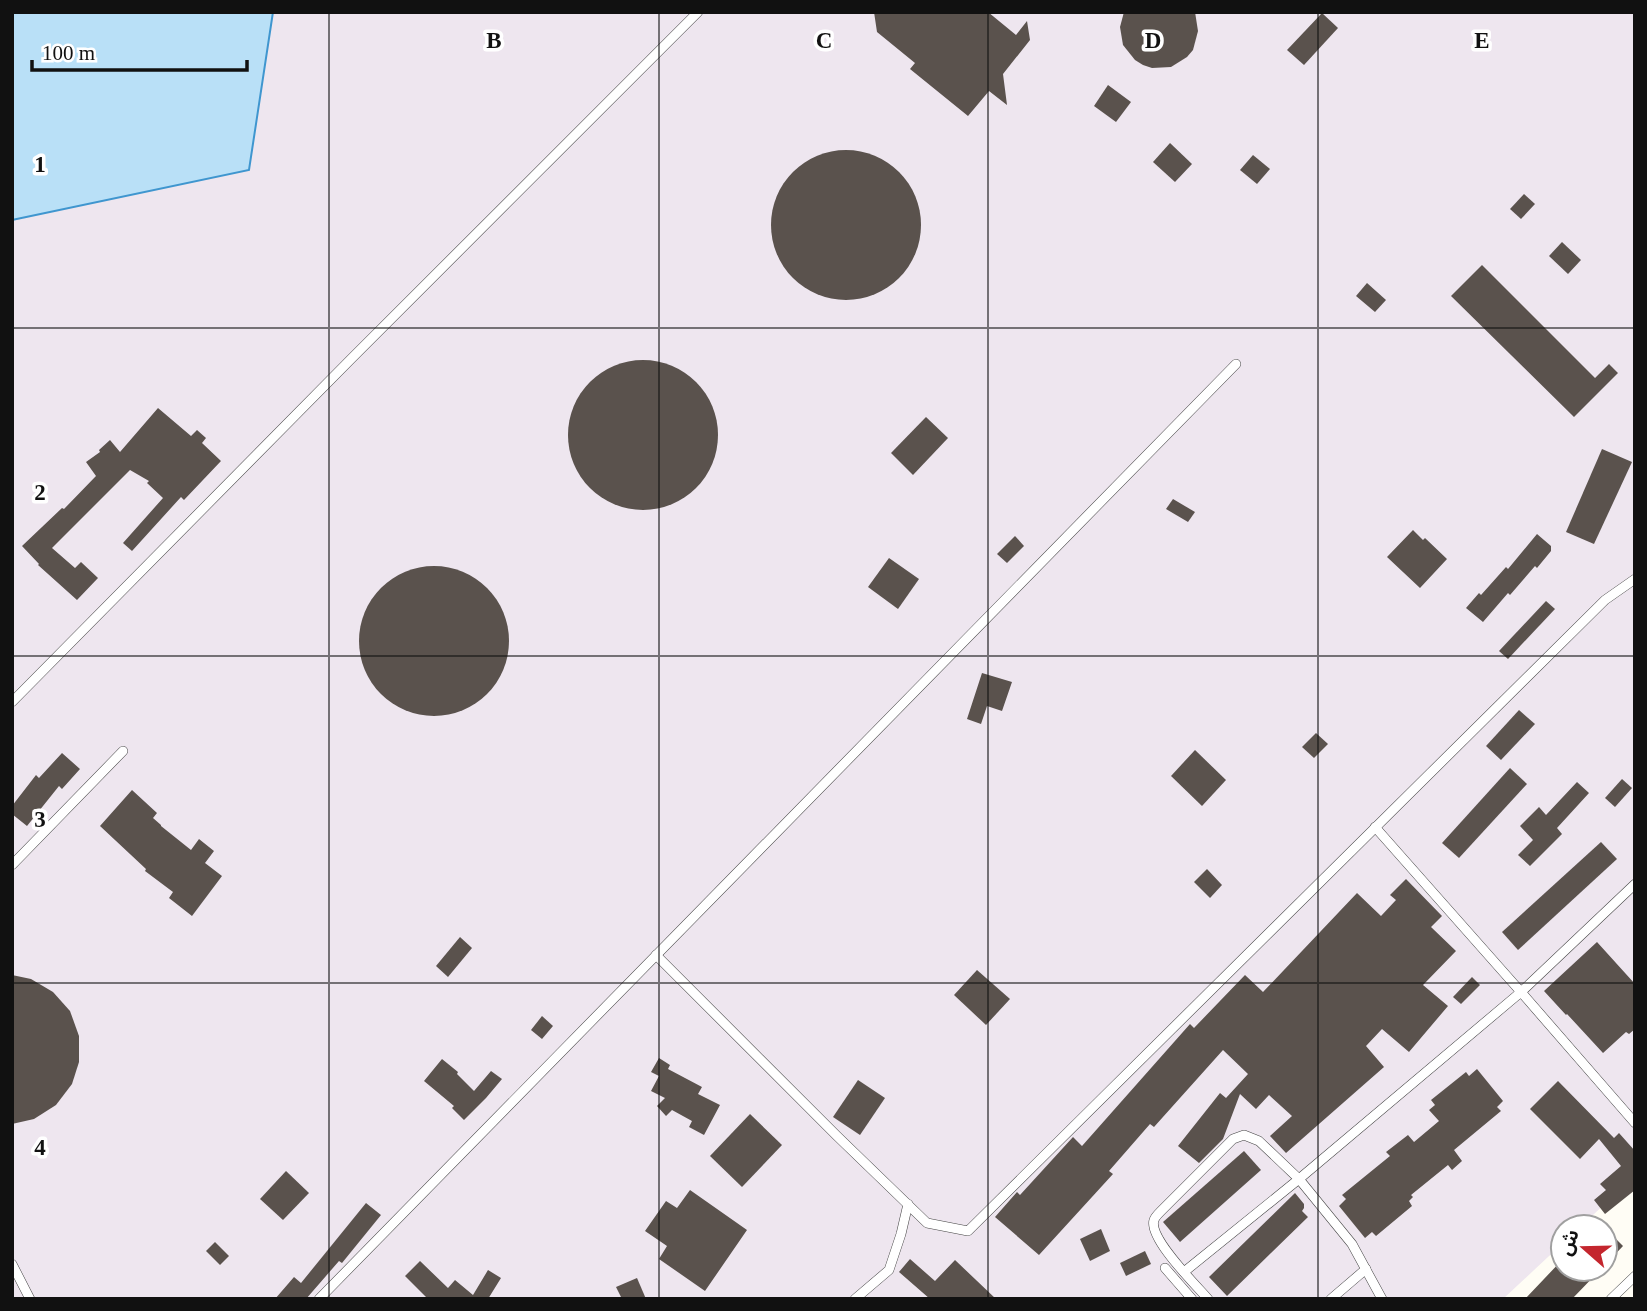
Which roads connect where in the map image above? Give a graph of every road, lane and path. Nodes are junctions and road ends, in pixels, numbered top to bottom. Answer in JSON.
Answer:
{"nodes":[{"id":1,"x":698,"y":12,"type":"edge"},
{"id":2,"x":1236,"y":363,"type":"dead end"},
{"id":3,"x":1635,"y":579,"type":"edge"},
{"id":4,"x":12,"y":702,"type":"edge"},
{"id":5,"x":123,"y":751,"type":"dead end"},
{"id":6,"x":1375,"y":827,"type":"junction"},
{"id":7,"x":12,"y":865,"type":"edge"},
{"id":8,"x":1635,"y":884,"type":"edge"},
{"id":9,"x":656,"y":955,"type":"junction"},
{"id":10,"x":1521,"y":992,"type":"junction"},
{"id":11,"x":1635,"y":1123,"type":"edge"},
{"id":12,"x":1299,"y":1179,"type":"junction"},
{"id":13,"x":908,"y":1204,"type":"junction"},
{"id":14,"x":12,"y":1264,"type":"edge"},
{"id":15,"x":1165,"y":1268,"type":"dead end"},
{"id":16,"x":1366,"y":1269,"type":"junction"},
{"id":17,"x":1184,"y":1272,"type":"junction"},
{"id":18,"x":1635,"y":1276,"type":"edge"},
{"id":19,"x":30,"y":1299,"type":"edge"},
{"id":20,"x":319,"y":1299,"type":"edge"},
{"id":21,"x":855,"y":1299,"type":"edge"},
{"id":22,"x":1192,"y":1299,"type":"edge"},
{"id":23,"x":1208,"y":1299,"type":"edge"},
{"id":24,"x":1331,"y":1299,"type":"edge"},
{"id":25,"x":1382,"y":1299,"type":"edge"},
{"id":26,"x":1611,"y":1299,"type":"edge"}],
"edges":[{"from":1,"to":4,"type":"lane"},
{"from":2,"to":9,"type":"lane"},
{"from":3,"to":6,"type":"lane"},
{"from":5,"to":7,"type":"lane"},
{"from":6,"to":10,"type":"lane"},
{"from":6,"to":13,"type":"lane"},
{"from":8,"to":10,"type":"lane"},
{"from":9,"to":13,"type":"lane"},
{"from":9,"to":20,"type":"lane"},
{"from":10,"to":11,"type":"lane"},
{"from":10,"to":12,"type":"lane"},
{"from":12,"to":16,"type":"lane"},
{"from":12,"to":17,"type":"lane"},
{"from":12,"to":17,"type":"lane"},
{"from":13,"to":21,"type":"lane"},
{"from":14,"to":19,"type":"lane"},
{"from":15,"to":22,"type":"lane"},
{"from":16,"to":24,"type":"lane"},
{"from":16,"to":25,"type":"lane"},
{"from":17,"to":23,"type":"lane"},
{"from":18,"to":26,"type":"lane"}]}
